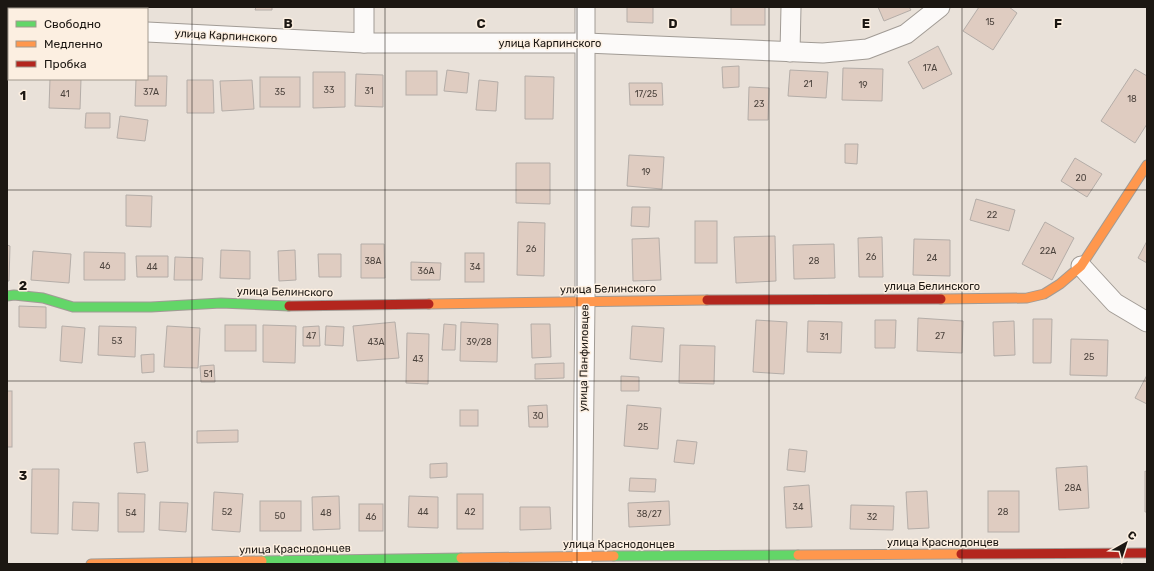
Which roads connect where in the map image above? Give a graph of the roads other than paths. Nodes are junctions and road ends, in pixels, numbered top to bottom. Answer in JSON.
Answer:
{"nodes":[{"id":1,"x":364,"y":7,"type":"edge"},
{"id":2,"x":585,"y":7,"type":"edge"},
{"id":3,"x":791,"y":7,"type":"edge"},
{"id":4,"x":940,"y":7,"type":"edge"},
{"id":5,"x":148,"y":32,"type":"edge"},
{"id":6,"x":364,"y":43,"type":"junction"},
{"id":7,"x":586,"y":43,"type":"junction"},
{"id":8,"x":790,"y":52,"type":"junction"},
{"id":9,"x":1147,"y":165,"type":"edge"},
{"id":10,"x":1081,"y":266,"type":"junction"},
{"id":11,"x":7,"y":296,"type":"edge"},
{"id":12,"x":585,"y":301,"type":"junction"},
{"id":13,"x":1147,"y":322,"type":"edge"},
{"id":14,"x":1140,"y":557,"type":"edge"},
{"id":15,"x":582,"y":560,"type":"edge"},
{"id":16,"x":91,"y":564,"type":"edge"}],
"edges":[{"from":1,"to":6,"type":"street"},
{"from":2,"to":7,"type":"street","name":"улица Панфиловцев"},
{"from":3,"to":8,"type":"street"},
{"from":4,"to":8,"type":"street","name":"улица Карпинского"},
{"from":5,"to":6,"type":"street","name":"улица Карпинского"},
{"from":6,"to":7,"type":"street","name":"улица Карпинского"},
{"from":7,"to":8,"type":"street","name":"улица Карпинского"},
{"from":7,"to":12,"type":"street","name":"улица Панфиловцев"},
{"from":9,"to":10,"type":"street","name":"улица Белинского"},
{"from":10,"to":12,"type":"street","name":"улица Белинского"},
{"from":10,"to":13,"type":"street"},
{"from":11,"to":12,"type":"street","name":"улица Белинского"},
{"from":12,"to":15,"type":"street","name":"улица Панфиловцев"},
{"from":14,"to":15,"type":"street","name":"улица Краснодонцев"},
{"from":15,"to":16,"type":"street","name":"улица Краснодонцев"}]}
